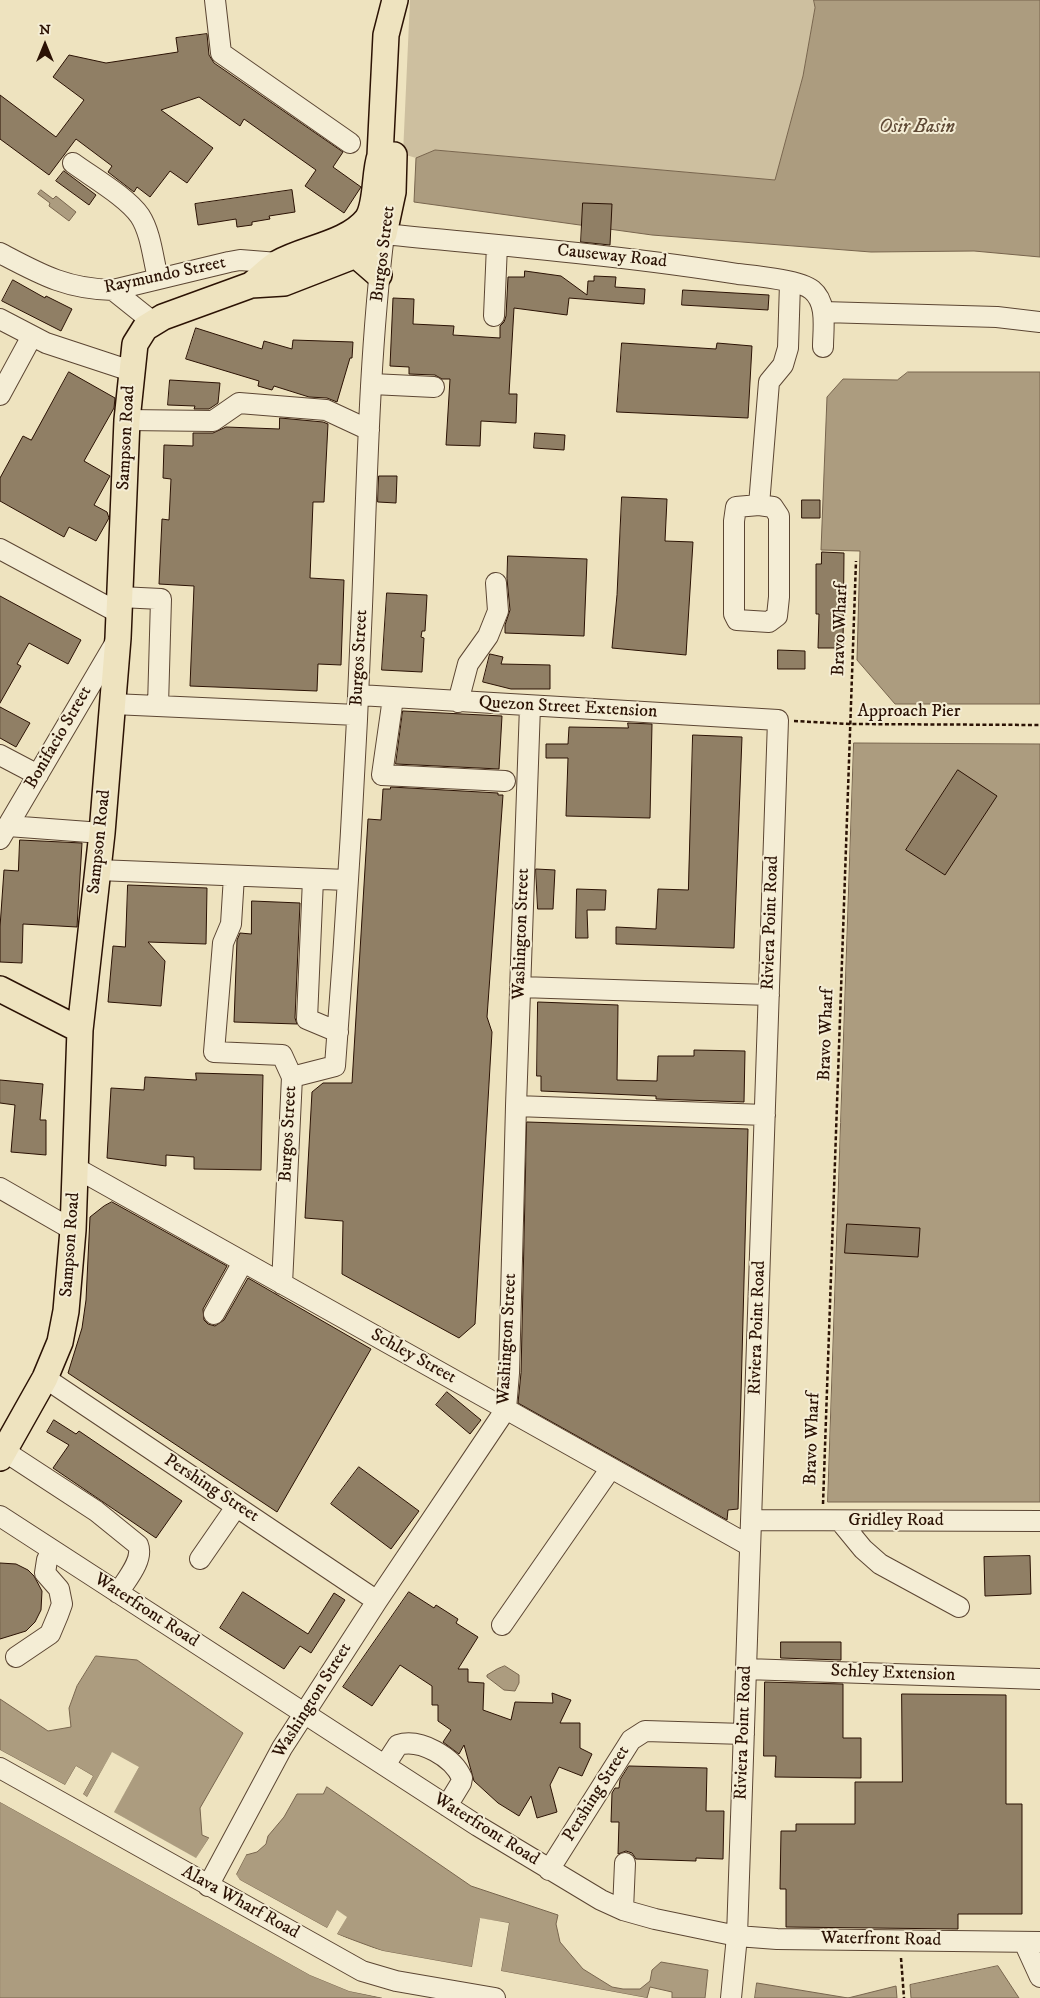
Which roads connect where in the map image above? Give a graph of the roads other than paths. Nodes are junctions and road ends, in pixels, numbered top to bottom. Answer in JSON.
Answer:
{"nodes":[{"id":1,"x":215,"y":0,"type":"edge"},
{"id":2,"x":395,"y":0,"type":"edge"},
{"id":3,"x":350,"y":143,"type":"dead end"},
{"id":4,"x":73,"y":163,"type":"dead end"},
{"id":5,"x":375,"y":227,"type":"junction"},
{"id":6,"x":497,"y":245,"type":"junction"},
{"id":7,"x":1,"y":254,"type":"edge"},
{"id":8,"x":356,"y":255,"type":"junction"},
{"id":9,"x":278,"y":264,"type":"junction"},
{"id":10,"x":379,"y":275,"type":"junction"},
{"id":11,"x":158,"y":278,"type":"junction"},
{"id":12,"x":790,"y":283,"type":"junction"},
{"id":13,"x":251,"y":285,"type":"junction"},
{"id":14,"x":113,"y":290,"type":"junction"},
{"id":15,"x":823,"y":312,"type":"junction"},
{"id":16,"x":494,"y":316,"type":"dead end"},
{"id":17,"x":0,"y":319,"type":"edge"},
{"id":18,"x":153,"y":322,"type":"junction"},
{"id":19,"x":1040,"y":322,"type":"edge"},
{"id":20,"x":32,"y":336,"type":"junction"},
{"id":21,"x":823,"y":347,"type":"dead end"},
{"id":22,"x":131,"y":371,"type":"junction"},
{"id":23,"x":372,"y":384,"type":"junction"},
{"id":24,"x":434,"y":386,"type":"dead end"},
{"id":25,"x":0,"y":395,"type":"edge"},
{"id":26,"x":127,"y":420,"type":"junction"},
{"id":27,"x":369,"y":430,"type":"junction"},
{"id":28,"x":759,"y":505,"type":"junction"},
{"id":29,"x":0,"y":549,"type":"edge"},
{"id":30,"x":496,"y":583,"type":"dead end"},
{"id":31,"x":120,"y":605,"type":"junction"},
{"id":32,"x":118,"y":638,"type":"junction"},
{"id":33,"x":359,"y":695,"type":"junction"},
{"id":34,"x":393,"y":698,"type":"junction"},
{"id":35,"x":458,"y":702,"type":"junction"},
{"id":36,"x":113,"y":704,"type":"junction"},
{"id":37,"x":158,"y":706,"type":"junction"},
{"id":38,"x":530,"y":706,"type":"junction"},
{"id":39,"x":357,"y":715,"type":"junction"},
{"id":40,"x":778,"y":720,"type":"joint"},
{"id":41,"x":0,"y":756,"type":"edge"},
{"id":42,"x":38,"y":775,"type":"junction"},
{"id":43,"x":505,"y":782,"type":"dead end"},
{"id":44,"x":4,"y":832,"type":"edge"},
{"id":45,"x":102,"y":833,"type":"junction"},
{"id":46,"x":98,"y":870,"type":"junction"},
{"id":47,"x":234,"y":876,"type":"junction"},
{"id":48,"x":313,"y":879,"type":"junction"},
{"id":49,"x":347,"y":880,"type":"junction"},
{"id":50,"x":520,"y":987,"type":"junction"},
{"id":51,"x":0,"y":988,"type":"edge"},
{"id":52,"x":769,"y":995,"type":"junction"},
{"id":53,"x":80,"y":1030,"type":"junction"},
{"id":54,"x":338,"y":1032,"type":"junction"},
{"id":55,"x":292,"y":1077,"type":"junction"},
{"id":56,"x":516,"y":1106,"type":"junction"},
{"id":57,"x":765,"y":1115,"type":"junction"},
{"id":58,"x":76,"y":1168,"type":"junction"},
{"id":59,"x":0,"y":1188,"type":"edge"},
{"id":60,"x":73,"y":1230,"type":"junction"},
{"id":61,"x":243,"y":1262,"type":"junction"},
{"id":62,"x":282,"y":1284,"type":"junction"},
{"id":63,"x":214,"y":1314,"type":"dead end"},
{"id":64,"x":45,"y":1378,"type":"junction"},
{"id":65,"x":506,"y":1409,"type":"junction"},
{"id":66,"x":2,"y":1454,"type":"edge"},
{"id":67,"x":611,"y":1468,"type":"junction"},
{"id":68,"x":236,"y":1507,"type":"junction"},
{"id":69,"x":0,"y":1516,"type":"edge"},
{"id":70,"x":751,"y":1520,"type":"junction"},
{"id":71,"x":840,"y":1521,"type":"junction"},
{"id":72,"x":1040,"y":1522,"type":"edge"},
{"id":73,"x":750,"y":1546,"type":"junction"},
{"id":74,"x":52,"y":1550,"type":"junction"},
{"id":75,"x":200,"y":1559,"type":"dead end"},
{"id":76,"x":118,"y":1593,"type":"junction"},
{"id":77,"x":377,"y":1601,"type":"junction"},
{"id":78,"x":959,"y":1607,"type":"dead end"},
{"id":79,"x":502,"y":1624,"type":"dead end"},
{"id":80,"x":16,"y":1657,"type":"dead end"},
{"id":81,"x":746,"y":1669,"type":"junction"},
{"id":82,"x":1040,"y":1678,"type":"edge"},
{"id":83,"x":304,"y":1713,"type":"junction"},
{"id":84,"x":744,"y":1734,"type":"junction"},
{"id":85,"x":385,"y":1765,"type":"junction"},
{"id":86,"x":0,"y":1768,"type":"edge"},
{"id":87,"x":447,"y":1806,"type":"junction"},
{"id":88,"x":625,"y":1863,"type":"dead end"},
{"id":89,"x":549,"y":1870,"type":"junction"},
{"id":90,"x":208,"y":1886,"type":"junction"},
{"id":91,"x":623,"y":1910,"type":"junction"},
{"id":92,"x":737,"y":1936,"type":"junction"},
{"id":93,"x":1032,"y":1942,"type":"edge"},
{"id":94,"x":1040,"y":1977,"type":"edge"},
{"id":95,"x":495,"y":1998,"type":"edge"},
{"id":96,"x":731,"y":1998,"type":"edge"}],
"edges":[{"from":1,"to":3,"type":"street"},
{"from":2,"to":5,"type":"main road","name":"Burgos Street"},
{"from":2,"to":5,"type":"main road","name":"Burgos Street"},
{"from":4,"to":11,"type":"street"},
{"from":5,"to":6,"type":"street","name":"Causeway Road"},
{"from":5,"to":8,"type":"main road","name":"Sampson Road"},
{"from":5,"to":9,"type":"main road","name":"Sampson Road"},
{"from":5,"to":10,"type":"street","name":"Burgos Street"},
{"from":6,"to":12,"type":"street","name":"Causeway Road"},
{"from":6,"to":16,"type":"street"},
{"from":7,"to":14,"type":"street","name":"Raymundo Street"},
{"from":8,"to":10,"type":"main road"},
{"from":8,"to":13,"type":"main road","name":"Sampson Road"},
{"from":9,"to":11,"type":"street","name":"Raymundo Street"},
{"from":9,"to":13,"type":"main road","name":"Sampson Road"},
{"from":10,"to":23,"type":"street","name":"Burgos Street"},
{"from":11,"to":14,"type":"street","name":"Raymundo Street"},
{"from":12,"to":15,"type":"street","name":"Causeway Road"},
{"from":12,"to":28,"type":"street"},
{"from":13,"to":18,"type":"main road","name":"Sampson Road"},
{"from":14,"to":18,"type":"street"},
{"from":15,"to":19,"type":"street"},
{"from":15,"to":21,"type":"street","name":"Causeway Road"},
{"from":17,"to":20,"type":"street"},
{"from":18,"to":22,"type":"main road","name":"Sampson Road"},
{"from":20,"to":22,"type":"street"},
{"from":20,"to":25,"type":"street"},
{"from":22,"to":26,"type":"main road","name":"Sampson Road"},
{"from":23,"to":24,"type":"street"},
{"from":23,"to":27,"type":"street","name":"Burgos Street"},
{"from":26,"to":27,"type":"street"},
{"from":26,"to":31,"type":"main road","name":"Sampson Road"},
{"from":27,"to":33,"type":"street","name":"Burgos Street"},
{"from":28,"to":28,"type":"street"},
{"from":29,"to":31,"type":"street"},
{"from":30,"to":35,"type":"street"},
{"from":31,"to":32,"type":"main road","name":"Sampson Road"},
{"from":31,"to":37,"type":"street"},
{"from":32,"to":36,"type":"main road","name":"Sampson Road"},
{"from":32,"to":42,"type":"street","name":"Bonifacio Street"},
{"from":33,"to":34,"type":"street","name":"Quezon Street Extension"},
{"from":33,"to":39,"type":"street","name":"Burgos Street"},
{"from":34,"to":35,"type":"street","name":"Quezon Street Extension"},
{"from":34,"to":43,"type":"street"},
{"from":35,"to":38,"type":"street","name":"Quezon Street Extension"},
{"from":36,"to":37,"type":"street"},
{"from":36,"to":45,"type":"main road","name":"Sampson Road"},
{"from":37,"to":39,"type":"street"},
{"from":38,"to":40,"type":"street","name":"Quezon Street Extension"},
{"from":38,"to":50,"type":"street","name":"Washington Street"},
{"from":39,"to":49,"type":"street","name":"Burgos Street"},
{"from":40,"to":52,"type":"street","name":"Riviera Point Road"},
{"from":41,"to":42,"type":"street"},
{"from":42,"to":44,"type":"street","name":"Bonifacio Street"},
{"from":44,"to":45,"type":"street"},
{"from":45,"to":46,"type":"main road","name":"Sampson Road"},
{"from":46,"to":47,"type":"street"},
{"from":46,"to":53,"type":"main road","name":"Sampson Road"},
{"from":47,"to":48,"type":"street"},
{"from":47,"to":55,"type":"street"},
{"from":48,"to":49,"type":"street"},
{"from":48,"to":54,"type":"street"},
{"from":49,"to":54,"type":"street","name":"Burgos Street"},
{"from":50,"to":52,"type":"street"},
{"from":50,"to":56,"type":"street","name":"Washington Street"},
{"from":51,"to":53,"type":"main road"},
{"from":52,"to":57,"type":"street","name":"Riviera Point Road"},
{"from":53,"to":58,"type":"main road","name":"Sampson Road"},
{"from":54,"to":55,"type":"street","name":"Burgos Street"},
{"from":55,"to":62,"type":"street","name":"Burgos Street"},
{"from":56,"to":57,"type":"street"},
{"from":56,"to":65,"type":"street","name":"Washington Street"},
{"from":57,"to":70,"type":"street","name":"Riviera Point Road"},
{"from":58,"to":60,"type":"main road","name":"Sampson Road"},
{"from":58,"to":61,"type":"street","name":"Schley Street"},
{"from":59,"to":60,"type":"street"},
{"from":60,"to":64,"type":"main road","name":"Sampson Road"},
{"from":61,"to":62,"type":"street","name":"Schley Street"},
{"from":61,"to":63,"type":"street"},
{"from":62,"to":65,"type":"street","name":"Schley Street"},
{"from":64,"to":66,"type":"main road","name":"Sampson Road"},
{"from":64,"to":68,"type":"street","name":"Pershing Street"},
{"from":65,"to":67,"type":"street","name":"Schley Street"},
{"from":65,"to":77,"type":"street","name":"Washington Street"},
{"from":66,"to":76,"type":"street"},
{"from":67,"to":73,"type":"street","name":"Schley Street"},
{"from":67,"to":79,"type":"street"},
{"from":68,"to":75,"type":"street"},
{"from":68,"to":77,"type":"street","name":"Pershing Street"},
{"from":69,"to":74,"type":"street","name":"Waterfront Road"},
{"from":70,"to":71,"type":"street","name":"Gridley Road"},
{"from":70,"to":73,"type":"street","name":"Riviera Point Road"},
{"from":71,"to":72,"type":"street","name":"Gridley Road"},
{"from":71,"to":78,"type":"street"},
{"from":73,"to":81,"type":"street","name":"Riviera Point Road"},
{"from":74,"to":76,"type":"street","name":"Waterfront Road"},
{"from":74,"to":80,"type":"street"},
{"from":76,"to":83,"type":"street","name":"Waterfront Road"},
{"from":77,"to":83,"type":"street","name":"Washington Street"},
{"from":81,"to":82,"type":"street","name":"Schley Extension"},
{"from":81,"to":84,"type":"street","name":"Riviera Point Road"},
{"from":83,"to":85,"type":"street","name":"Waterfront Road"},
{"from":83,"to":90,"type":"street","name":"Washington Street"},
{"from":84,"to":89,"type":"street","name":"Pershing Street"},
{"from":84,"to":92,"type":"street","name":"Riviera Point Road"},
{"from":85,"to":87,"type":"street","name":"Waterfront Road"},
{"from":85,"to":87,"type":"street"},
{"from":86,"to":90,"type":"street","name":"Alava Wharf Road"},
{"from":87,"to":89,"type":"street","name":"Waterfront Road"},
{"from":88,"to":91,"type":"street"},
{"from":89,"to":91,"type":"street","name":"Waterfront Road"},
{"from":90,"to":95,"type":"street","name":"Alava Wharf Road"},
{"from":91,"to":92,"type":"street","name":"Waterfront Road"},
{"from":92,"to":93,"type":"street","name":"Waterfront Road"},
{"from":92,"to":96,"type":"street","name":"Riviera Point Road"},
{"from":93,"to":94,"type":"street"}]}
